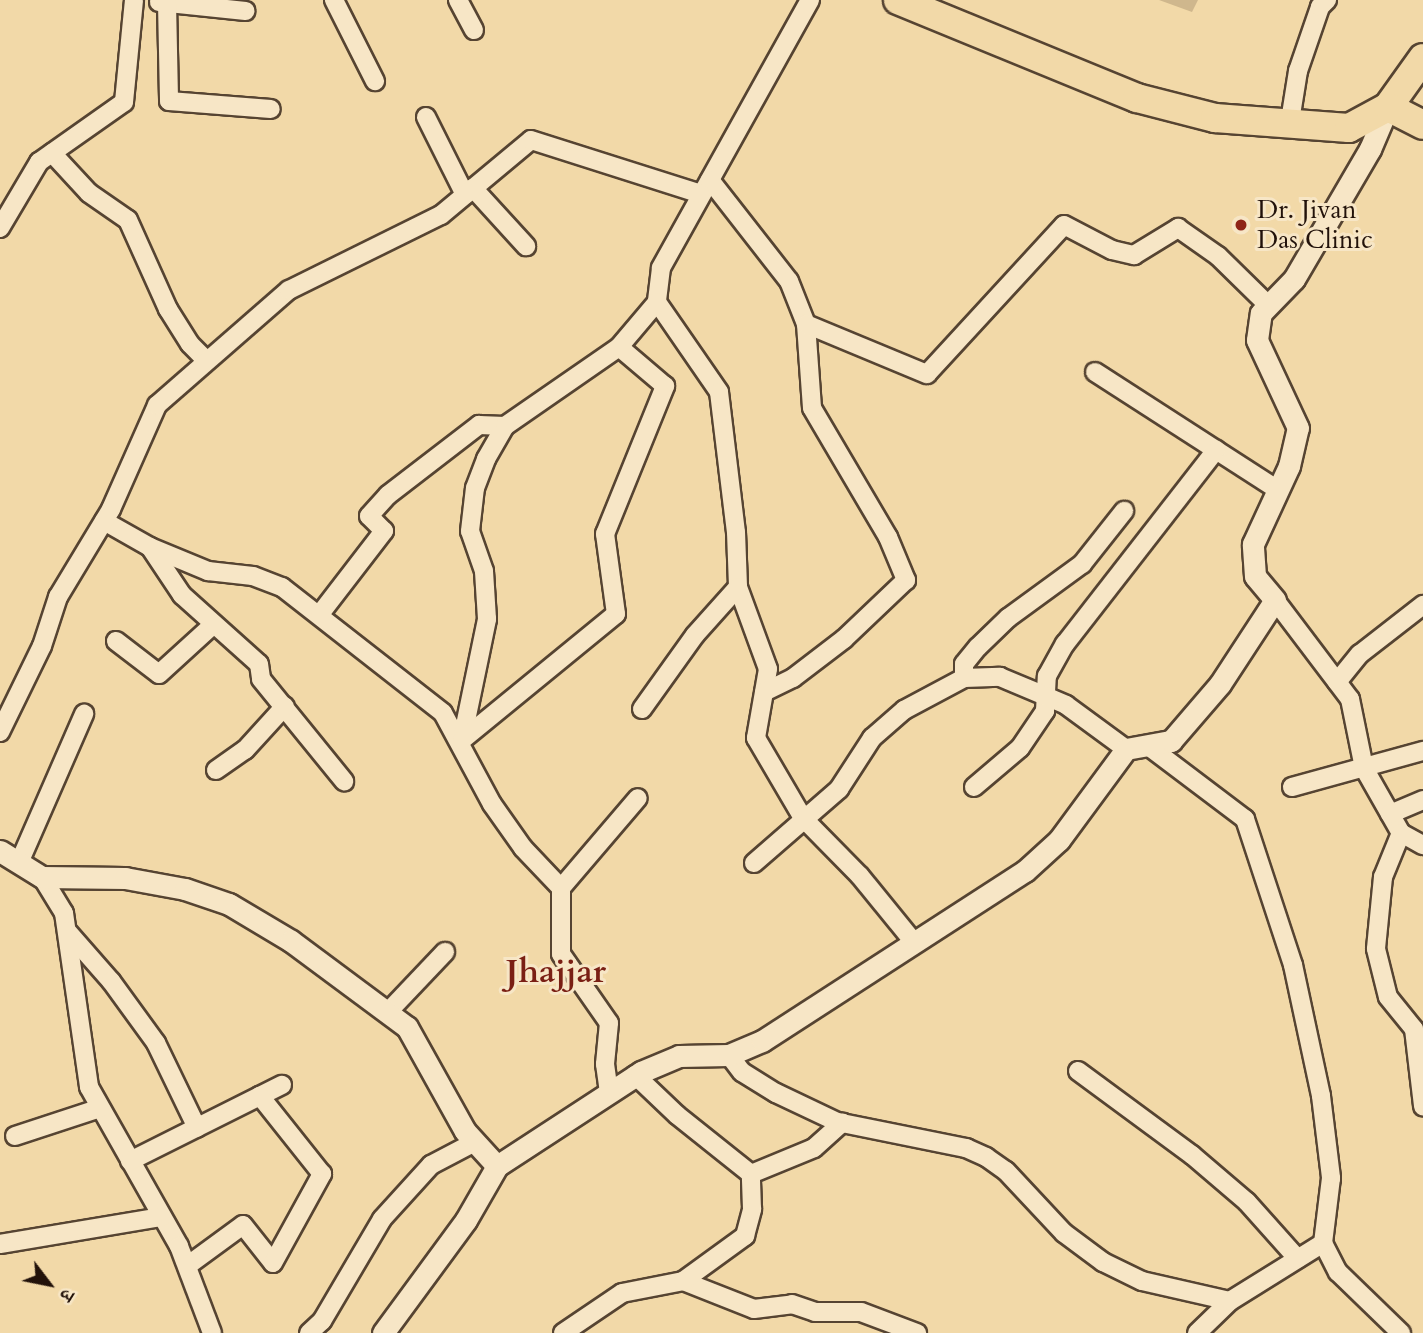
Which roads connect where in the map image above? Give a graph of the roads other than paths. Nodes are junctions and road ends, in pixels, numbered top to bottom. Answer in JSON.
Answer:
{"nodes":[{"id":1,"x":134,"y":0,"type":"edge"},
{"id":2,"x":334,"y":0,"type":"edge"},
{"id":3,"x":458,"y":0,"type":"edge"},
{"id":4,"x":810,"y":0,"type":"edge"},
{"id":5,"x":898,"y":0,"type":"edge"},
{"id":6,"x":1327,"y":0,"type":"edge"},
{"id":7,"x":162,"y":1,"type":"edge"},
{"id":8,"x":246,"y":11,"type":"dead end"},
{"id":9,"x":474,"y":30,"type":"dead end"},
{"id":10,"x":1420,"y":64,"type":"edge"},
{"id":11,"x":375,"y":81,"type":"dead end"},
{"id":12,"x":1388,"y":107,"type":"junction"},
{"id":13,"x":271,"y":108,"type":"dead end"},
{"id":14,"x":426,"y":117,"type":"dead end"},
{"id":15,"x":1290,"y":121,"type":"junction"},
{"id":16,"x":1423,"y":125,"type":"edge"},
{"id":17,"x":52,"y":153,"type":"junction"},
{"id":18,"x":706,"y":187,"type":"junction"},
{"id":19,"x":469,"y":192,"type":"junction"},
{"id":20,"x":0,"y":228,"type":"edge"},
{"id":21,"x":526,"y":246,"type":"dead end"},
{"id":22,"x":657,"y":302,"type":"junction"},
{"id":23,"x":1268,"y":305,"type":"junction"},
{"id":24,"x":806,"y":324,"type":"junction"},
{"id":25,"x":619,"y":347,"type":"junction"},
{"id":26,"x":206,"y":360,"type":"junction"},
{"id":27,"x":1095,"y":372,"type":"dead end"},
{"id":28,"x":505,"y":426,"type":"junction"},
{"id":29,"x":1216,"y":450,"type":"junction"},
{"id":30,"x":1278,"y":490,"type":"junction"},
{"id":31,"x":1124,"y":511,"type":"dead end"},
{"id":32,"x":104,"y":520,"type":"junction"},
{"id":33,"x":150,"y":547,"type":"junction"},
{"id":34,"x":738,"y":587,"type":"junction"},
{"id":35,"x":1275,"y":600,"type":"junction"},
{"id":36,"x":1421,"y":611,"type":"edge"},
{"id":37,"x":320,"y":614,"type":"junction"},
{"id":38,"x":214,"y":624,"type":"junction"},
{"id":39,"x":116,"y":640,"type":"dead end"},
{"id":40,"x":964,"y":678,"type":"junction"},
{"id":41,"x":1337,"y":682,"type":"junction"},
{"id":42,"x":764,"y":692,"type":"junction"},
{"id":43,"x":1043,"y":695,"type":"junction"},
{"id":44,"x":285,"y":706,"type":"junction"},
{"id":45,"x":642,"y":709,"type":"dead end"},
{"id":46,"x":84,"y":714,"type":"dead end"},
{"id":47,"x":0,"y":732,"type":"edge"},
{"id":48,"x":462,"y":740,"type":"junction"},
{"id":49,"x":1137,"y":747,"type":"junction"},
{"id":50,"x":1423,"y":751,"type":"edge"},
{"id":51,"x":1364,"y":768,"type":"junction"},
{"id":52,"x":216,"y":771,"type":"dead end"},
{"id":53,"x":344,"y":781,"type":"dead end"},
{"id":54,"x":974,"y":787,"type":"dead end"},
{"id":55,"x":1292,"y":787,"type":"dead end"},
{"id":56,"x":638,"y":798,"type":"dead end"},
{"id":57,"x":1423,"y":800,"type":"edge"},
{"id":58,"x":1390,"y":814,"type":"junction"},
{"id":59,"x":803,"y":818,"type":"junction"},
{"id":60,"x":1401,"y":833,"type":"junction"},
{"id":61,"x":1423,"y":845,"type":"edge"},
{"id":62,"x":0,"y":851,"type":"edge"},
{"id":63,"x":19,"y":863,"type":"junction"},
{"id":64,"x":754,"y":863,"type":"dead end"},
{"id":65,"x":42,"y":877,"type":"junction"},
{"id":66,"x":561,"y":888,"type":"junction"},
{"id":67,"x":66,"y":930,"type":"junction"},
{"id":68,"x":914,"y":941,"type":"junction"},
{"id":69,"x":445,"y":952,"type":"dead end"},
{"id":70,"x":388,"y":1012,"type":"junction"},
{"id":71,"x":729,"y":1055,"type":"junction"},
{"id":72,"x":1078,"y":1071,"type":"dead end"},
{"id":73,"x":635,"y":1075,"type":"junction"},
{"id":74,"x":282,"y":1085,"type":"dead end"},
{"id":75,"x":609,"y":1093,"type":"junction"},
{"id":76,"x":260,"y":1096,"type":"junction"},
{"id":77,"x":1423,"y":1106,"type":"edge"},
{"id":78,"x":100,"y":1108,"type":"junction"},
{"id":79,"x":842,"y":1123,"type":"junction"},
{"id":80,"x":197,"y":1128,"type":"junction"},
{"id":81,"x":15,"y":1136,"type":"dead end"},
{"id":82,"x":475,"y":1142,"type":"junction"},
{"id":83,"x":130,"y":1161,"type":"junction"},
{"id":84,"x":497,"y":1166,"type":"junction"},
{"id":85,"x":751,"y":1174,"type":"junction"},
{"id":86,"x":162,"y":1217,"type":"junction"},
{"id":87,"x":1323,"y":1242,"type":"junction"},
{"id":88,"x":0,"y":1244,"type":"edge"},
{"id":89,"x":1298,"y":1259,"type":"junction"},
{"id":90,"x":187,"y":1266,"type":"junction"},
{"id":91,"x":683,"y":1281,"type":"junction"},
{"id":92,"x":1230,"y":1301,"type":"junction"},
{"id":93,"x":212,"y":1333,"type":"edge"},
{"id":94,"x":309,"y":1333,"type":"edge"},
{"id":95,"x":383,"y":1333,"type":"edge"},
{"id":96,"x":563,"y":1333,"type":"edge"},
{"id":97,"x":917,"y":1333,"type":"edge"},
{"id":98,"x":1197,"y":1333,"type":"edge"},
{"id":99,"x":1401,"y":1333,"type":"edge"}],
"edges":[{"from":1,"to":17,"type":"street"},
{"from":2,"to":11,"type":"street"},
{"from":3,"to":9,"type":"street"},
{"from":4,"to":18,"type":"street"},
{"from":5,"to":15,"type":"main road"},
{"from":6,"to":15,"type":"street"},
{"from":7,"to":8,"type":"street"},
{"from":7,"to":13,"type":"street"},
{"from":10,"to":12,"type":"main road"},
{"from":12,"to":15,"type":"main road"},
{"from":12,"to":16,"type":"main road"},
{"from":12,"to":23,"type":"street"},
{"from":14,"to":19,"type":"street"},
{"from":17,"to":20,"type":"street"},
{"from":17,"to":26,"type":"street"},
{"from":18,"to":19,"type":"street"},
{"from":18,"to":22,"type":"street"},
{"from":18,"to":24,"type":"street"},
{"from":19,"to":21,"type":"street"},
{"from":19,"to":26,"type":"street"},
{"from":22,"to":25,"type":"street"},
{"from":22,"to":34,"type":"street"},
{"from":23,"to":24,"type":"street"},
{"from":23,"to":30,"type":"street"},
{"from":24,"to":42,"type":"street"},
{"from":25,"to":28,"type":"street"},
{"from":25,"to":48,"type":"street"},
{"from":26,"to":32,"type":"street"},
{"from":27,"to":29,"type":"street"},
{"from":28,"to":37,"type":"street"},
{"from":28,"to":48,"type":"street"},
{"from":29,"to":30,"type":"street"},
{"from":29,"to":43,"type":"street"},
{"from":30,"to":35,"type":"street"},
{"from":31,"to":40,"type":"street"},
{"from":32,"to":33,"type":"street"},
{"from":32,"to":47,"type":"street"},
{"from":33,"to":37,"type":"street"},
{"from":33,"to":38,"type":"street"},
{"from":34,"to":42,"type":"street"},
{"from":34,"to":45,"type":"street"},
{"from":35,"to":41,"type":"street"},
{"from":35,"to":49,"type":"street"},
{"from":36,"to":41,"type":"street"},
{"from":37,"to":48,"type":"street"},
{"from":38,"to":39,"type":"street"},
{"from":38,"to":44,"type":"street"},
{"from":40,"to":43,"type":"street"},
{"from":40,"to":59,"type":"street"},
{"from":41,"to":51,"type":"street"},
{"from":42,"to":59,"type":"street"},
{"from":43,"to":49,"type":"street"},
{"from":43,"to":54,"type":"street"},
{"from":44,"to":52,"type":"street"},
{"from":44,"to":53,"type":"street"},
{"from":46,"to":63,"type":"street"},
{"from":48,"to":66,"type":"street"},
{"from":49,"to":68,"type":"street"},
{"from":49,"to":87,"type":"street"},
{"from":50,"to":51,"type":"street"},
{"from":51,"to":55,"type":"street"},
{"from":51,"to":58,"type":"street"},
{"from":56,"to":66,"type":"street"},
{"from":57,"to":58,"type":"street"},
{"from":58,"to":60,"type":"street"},
{"from":59,"to":64,"type":"street"},
{"from":59,"to":68,"type":"street"},
{"from":60,"to":61,"type":"street"},
{"from":60,"to":77,"type":"street"},
{"from":62,"to":63,"type":"street"},
{"from":63,"to":65,"type":"street"},
{"from":65,"to":67,"type":"street"},
{"from":65,"to":70,"type":"street"},
{"from":66,"to":75,"type":"street"},
{"from":67,"to":78,"type":"street"},
{"from":67,"to":80,"type":"street"},
{"from":68,"to":71,"type":"street"},
{"from":69,"to":70,"type":"street"},
{"from":70,"to":82,"type":"street"},
{"from":71,"to":73,"type":"street"},
{"from":71,"to":79,"type":"street"},
{"from":72,"to":89,"type":"street"},
{"from":73,"to":75,"type":"street"},
{"from":73,"to":85,"type":"street"},
{"from":74,"to":76,"type":"street"},
{"from":75,"to":84,"type":"street"},
{"from":76,"to":80,"type":"street"},
{"from":76,"to":90,"type":"street"},
{"from":78,"to":81,"type":"street"},
{"from":78,"to":83,"type":"street"},
{"from":79,"to":85,"type":"street"},
{"from":79,"to":92,"type":"street"},
{"from":80,"to":83,"type":"street"},
{"from":82,"to":84,"type":"street"},
{"from":82,"to":94,"type":"street"},
{"from":83,"to":86,"type":"street"},
{"from":84,"to":95,"type":"street"},
{"from":85,"to":91,"type":"street"},
{"from":86,"to":88,"type":"street"},
{"from":86,"to":90,"type":"street"},
{"from":87,"to":89,"type":"street"},
{"from":87,"to":99,"type":"street"},
{"from":89,"to":92,"type":"street"},
{"from":90,"to":93,"type":"street"},
{"from":91,"to":96,"type":"street"},
{"from":91,"to":97,"type":"street"},
{"from":92,"to":98,"type":"street"}]}
